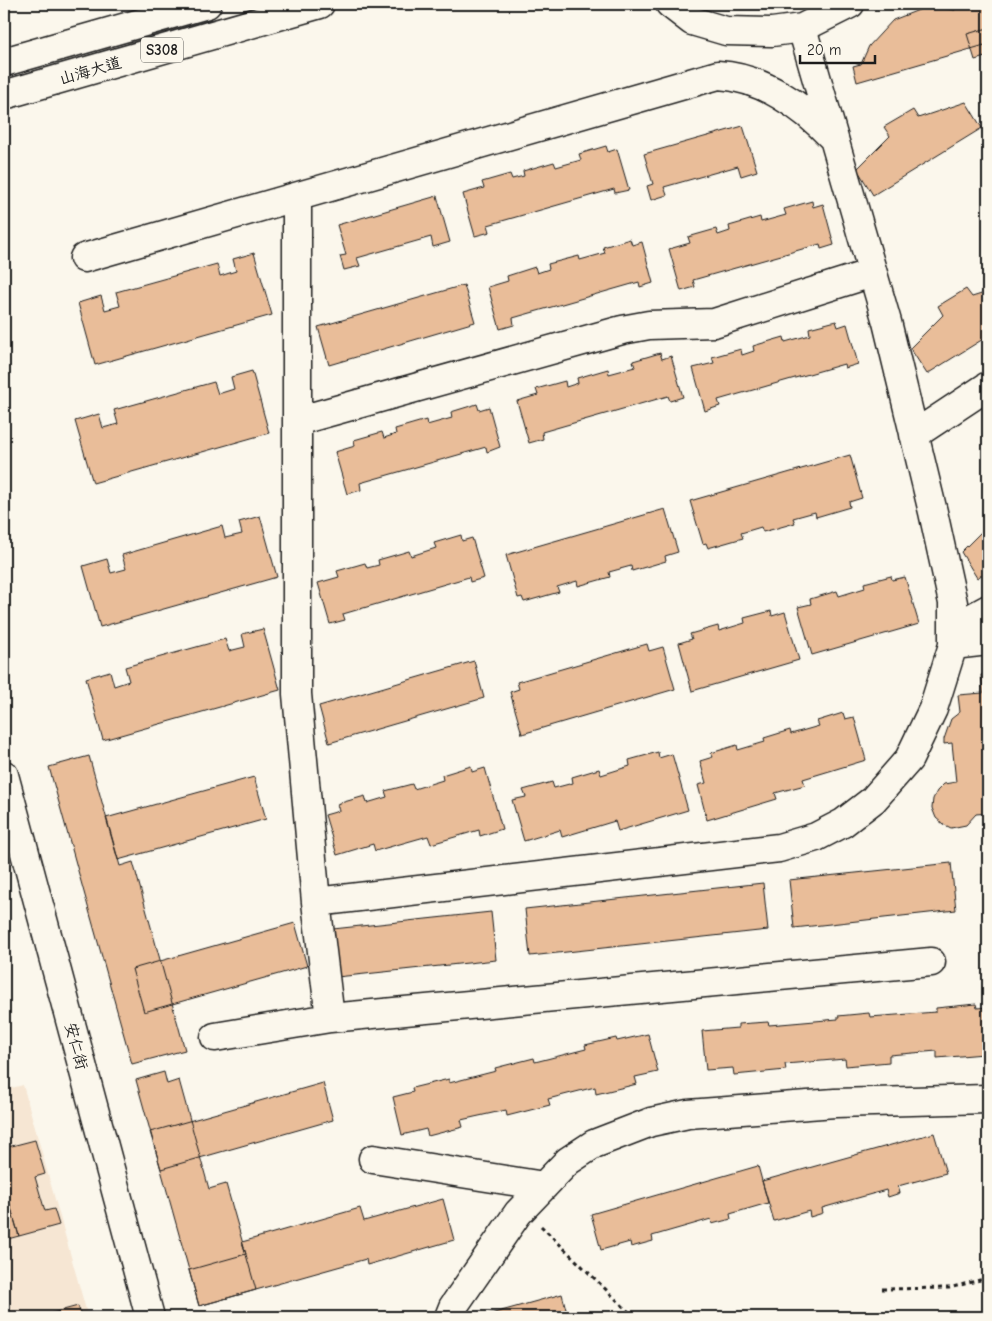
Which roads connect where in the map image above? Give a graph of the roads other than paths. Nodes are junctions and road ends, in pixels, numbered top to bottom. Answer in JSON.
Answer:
{"nodes":[{"id":1,"x":207,"y":4,"type":"edge"},
{"id":2,"x":320,"y":4,"type":"edge"},
{"id":3,"x":670,"y":4,"type":"edge"},
{"id":4,"x":850,"y":4,"type":"edge"},
{"id":5,"x":802,"y":28,"type":"junction"},
{"id":6,"x":4,"y":62,"type":"edge"},
{"id":7,"x":4,"y":95,"type":"edge"},
{"id":8,"x":833,"y":138,"type":"junction"},
{"id":9,"x":297,"y":197,"type":"junction"},
{"id":10,"x":84,"y":258,"type":"dead end"},
{"id":11,"x":872,"y":273,"type":"junction"},
{"id":12,"x":988,"y":386,"type":"edge"},
{"id":13,"x":296,"y":421,"type":"junction"},
{"id":14,"x":914,"y":435,"type":"junction"},
{"id":15,"x":988,"y":609,"type":"edge"},
{"id":16,"x":953,"y":637,"type":"junction"},
{"id":17,"x":988,"y":640,"type":"edge"},
{"id":18,"x":4,"y":775,"type":"edge"},
{"id":19,"x":316,"y":902,"type":"junction"},
{"id":20,"x":931,"y":962,"type":"dead end"},
{"id":21,"x":330,"y":1018,"type":"junction"},
{"id":22,"x":215,"y":1037,"type":"dead end"},
{"id":23,"x":988,"y":1099,"type":"edge"},
{"id":24,"x":373,"y":1159,"type":"dead end"},
{"id":25,"x":544,"y":1186,"type":"junction"},
{"id":26,"x":150,"y":1317,"type":"edge"},
{"id":27,"x":449,"y":1317,"type":"edge"}],
"edges":[{"from":1,"to":6,"type":"street","name":"山海大道","number":"S308"},
{"from":2,"to":7,"type":"street","name":"山海大道","number":"S308"},
{"from":3,"to":5,"type":"street"},
{"from":4,"to":5,"type":"street"},
{"from":5,"to":8,"type":"street"},
{"from":8,"to":9,"type":"street"},
{"from":8,"to":11,"type":"street"},
{"from":9,"to":10,"type":"street"},
{"from":9,"to":13,"type":"street"},
{"from":11,"to":13,"type":"street"},
{"from":11,"to":14,"type":"street"},
{"from":12,"to":14,"type":"street"},
{"from":13,"to":19,"type":"street"},
{"from":14,"to":16,"type":"street"},
{"from":15,"to":16,"type":"street"},
{"from":16,"to":17,"type":"street"},
{"from":16,"to":19,"type":"street"},
{"from":18,"to":26,"type":"street","name":"安仁街"},
{"from":19,"to":21,"type":"street"},
{"from":20,"to":21,"type":"street"},
{"from":21,"to":22,"type":"street"},
{"from":23,"to":25,"type":"street"},
{"from":24,"to":25,"type":"street"},
{"from":25,"to":27,"type":"street"}]}
